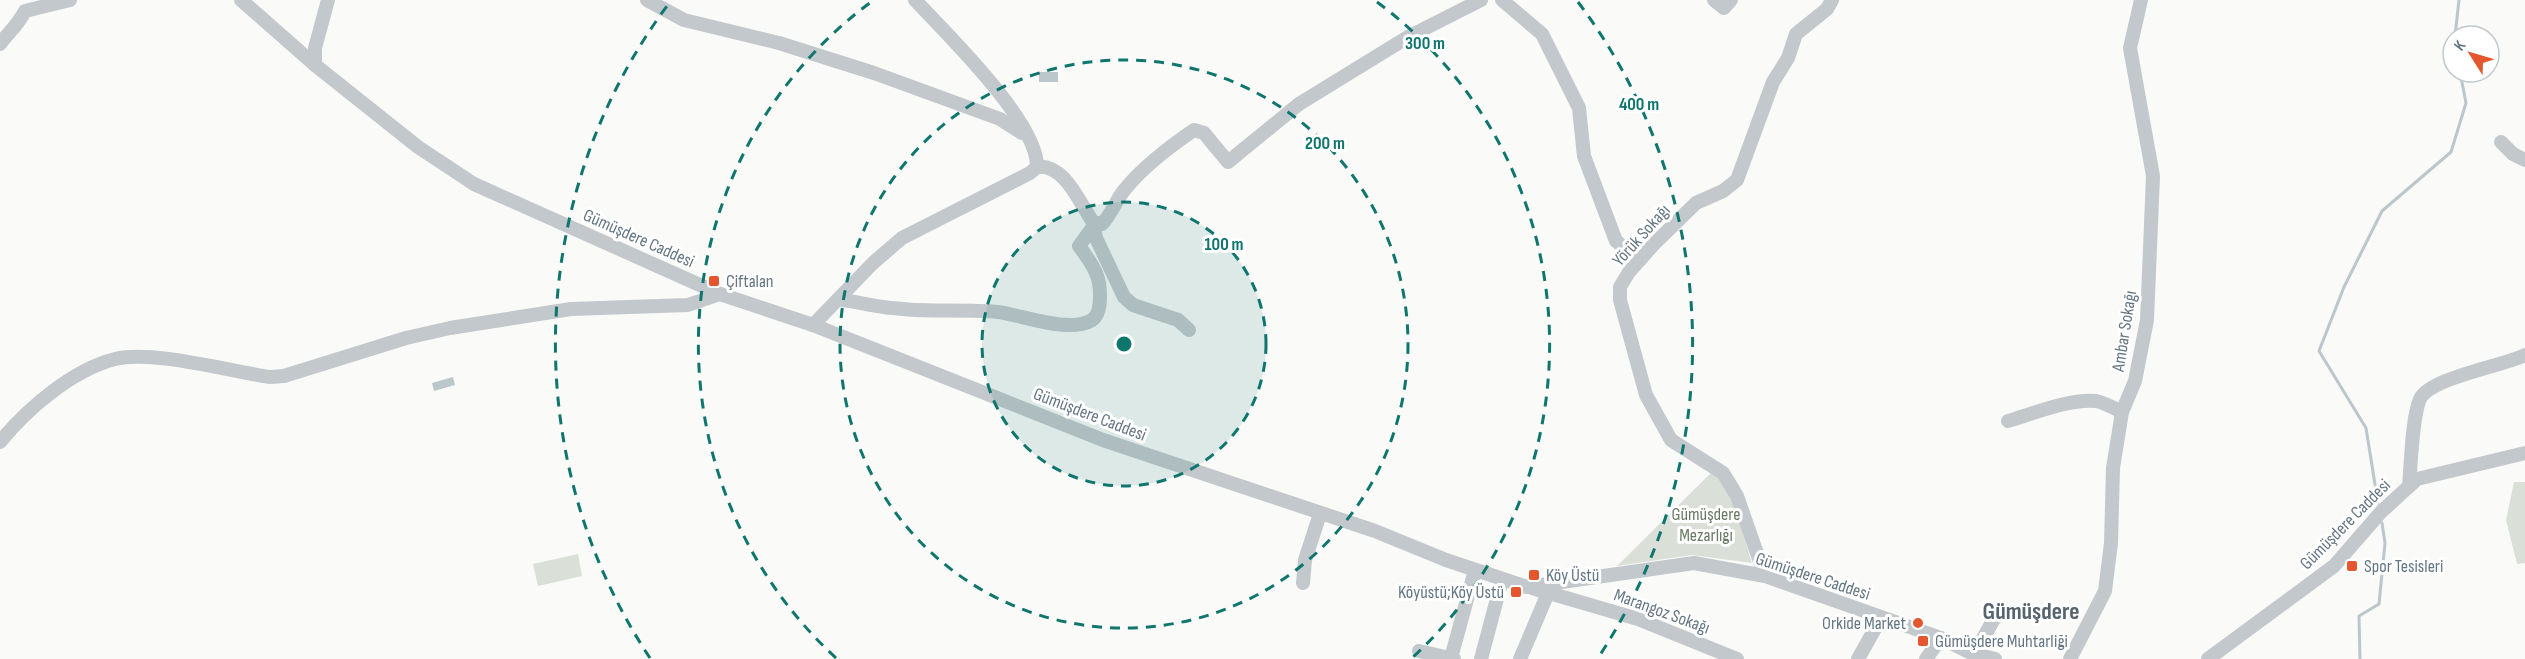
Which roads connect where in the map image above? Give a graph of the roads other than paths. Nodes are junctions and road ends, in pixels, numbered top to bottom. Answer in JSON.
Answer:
{"nodes":[{"id":1,"x":70,"y":0,"type":"edge"},
{"id":2,"x":241,"y":0,"type":"edge"},
{"id":3,"x":328,"y":0,"type":"edge"},
{"id":4,"x":647,"y":0,"type":"edge"},
{"id":5,"x":915,"y":0,"type":"edge"},
{"id":6,"x":1481,"y":0,"type":"edge"},
{"id":7,"x":1714,"y":0,"type":"edge"},
{"id":8,"x":1731,"y":0,"type":"edge"},
{"id":9,"x":1832,"y":0,"type":"edge"},
{"id":10,"x":2140,"y":0,"type":"edge"},
{"id":11,"x":1499,"y":1,"type":"edge"},
{"id":12,"x":22,"y":6,"type":"edge"},
{"id":13,"x":5,"y":29,"type":"edge"},
{"id":14,"x":0,"y":44,"type":"edge"},
{"id":15,"x":315,"y":65,"type":"junction"},
{"id":16,"x":1030,"y":141,"type":"junction"},
{"id":17,"x":2501,"y":142,"type":"dead end"},
{"id":18,"x":2525,"y":160,"type":"edge"},
{"id":19,"x":1037,"y":167,"type":"junction"},
{"id":20,"x":1092,"y":225,"type":"junction"},
{"id":21,"x":1640,"y":260,"type":"junction"},
{"id":22,"x":720,"y":294,"type":"junction"},
{"id":23,"x":839,"y":299,"type":"junction"},
{"id":24,"x":813,"y":325,"type":"junction"},
{"id":25,"x":1189,"y":330,"type":"dead end"},
{"id":26,"x":2525,"y":355,"type":"edge"},
{"id":27,"x":2122,"y":412,"type":"junction"},
{"id":28,"x":2008,"y":421,"type":"dead end"},
{"id":29,"x":0,"y":442,"type":"edge"},
{"id":30,"x":2525,"y":453,"type":"edge"},
{"id":31,"x":2409,"y":486,"type":"junction"},
{"id":32,"x":1320,"y":514,"type":"junction"},
{"id":33,"x":1475,"y":570,"type":"junction"},
{"id":34,"x":1765,"y":576,"type":"junction"},
{"id":35,"x":1502,"y":580,"type":"junction"},
{"id":36,"x":1303,"y":583,"type":"dead end"},
{"id":37,"x":1527,"y":586,"type":"junction"},
{"id":38,"x":1548,"y":593,"type":"junction"},
{"id":39,"x":1995,"y":617,"type":"dead end"},
{"id":40,"x":1881,"y":618,"type":"junction"},
{"id":41,"x":1941,"y":638,"type":"junction"},
{"id":42,"x":1419,"y":651,"type":"dead end"},
{"id":43,"x":1969,"y":655,"type":"edge"},
{"id":44,"x":1865,"y":657,"type":"edge"},
{"id":45,"x":1452,"y":659,"type":"edge"},
{"id":46,"x":1481,"y":659,"type":"edge"},
{"id":47,"x":1520,"y":659,"type":"edge"},
{"id":48,"x":1737,"y":659,"type":"edge"},
{"id":49,"x":1926,"y":659,"type":"edge"},
{"id":50,"x":1995,"y":659,"type":"edge"},
{"id":51,"x":2070,"y":659,"type":"edge"},
{"id":52,"x":2208,"y":659,"type":"edge"}],
"edges":[{"from":1,"to":12,"type":"street"},
{"from":2,"to":15,"type":"street","name":"Gümüşdere Caddesi"},
{"from":3,"to":15,"type":"street"},
{"from":4,"to":16,"type":"street"},
{"from":5,"to":16,"type":"street"},
{"from":6,"to":20,"type":"street"},
{"from":7,"to":8,"type":"street"},
{"from":9,"to":21,"type":"street","name":"Yörük Sokağı"},
{"from":10,"to":27,"type":"street","name":"Ambar Sokağı"},
{"from":11,"to":21,"type":"street"},
{"from":12,"to":13,"type":"street"},
{"from":13,"to":14,"type":"street"},
{"from":15,"to":22,"type":"street","name":"Gümüşdere Caddesi"},
{"from":16,"to":19,"type":"street"},
{"from":17,"to":18,"type":"street"},
{"from":19,"to":20,"type":"street"},
{"from":19,"to":23,"type":"street"},
{"from":20,"to":23,"type":"street"},
{"from":20,"to":25,"type":"street"},
{"from":21,"to":34,"type":"street","name":"Yörük Sokağı"},
{"from":22,"to":24,"type":"street","name":"Gümüşdere Caddesi"},
{"from":22,"to":29,"type":"street"},
{"from":23,"to":24,"type":"street"},
{"from":24,"to":32,"type":"street","name":"Gümüşdere Caddesi"},
{"from":26,"to":31,"type":"street"},
{"from":27,"to":28,"type":"street"},
{"from":27,"to":51,"type":"street","name":"Ambar Sokağı"},
{"from":30,"to":31,"type":"street","name":"Gümüşdere Caddesi"},
{"from":31,"to":52,"type":"street","name":"Gümüşdere Caddesi"},
{"from":32,"to":33,"type":"street","name":"Gümüşdere Caddesi"},
{"from":32,"to":36,"type":"street"},
{"from":33,"to":35,"type":"street","name":"Gümüşdere Caddesi"},
{"from":33,"to":45,"type":"street"},
{"from":34,"to":37,"type":"street","name":"Gümüşdere Caddesi"},
{"from":34,"to":40,"type":"street","name":"Gümüşdere Caddesi"},
{"from":35,"to":37,"type":"street","name":"Gümüşdere Caddesi"},
{"from":35,"to":46,"type":"street"},
{"from":37,"to":38,"type":"street","name":"Marangoz Sokağı"},
{"from":38,"to":47,"type":"street"},
{"from":38,"to":48,"type":"street","name":"Marangoz Sokağı"},
{"from":39,"to":43,"type":"street"},
{"from":40,"to":41,"type":"street","name":"Gümüşdere Caddesi"},
{"from":40,"to":44,"type":"street"},
{"from":41,"to":43,"type":"street","name":"Gümüşdere Caddesi"},
{"from":41,"to":49,"type":"street"},
{"from":42,"to":45,"type":"street"},
{"from":43,"to":50,"type":"street","name":"Gümüşdere Caddesi"}]}
